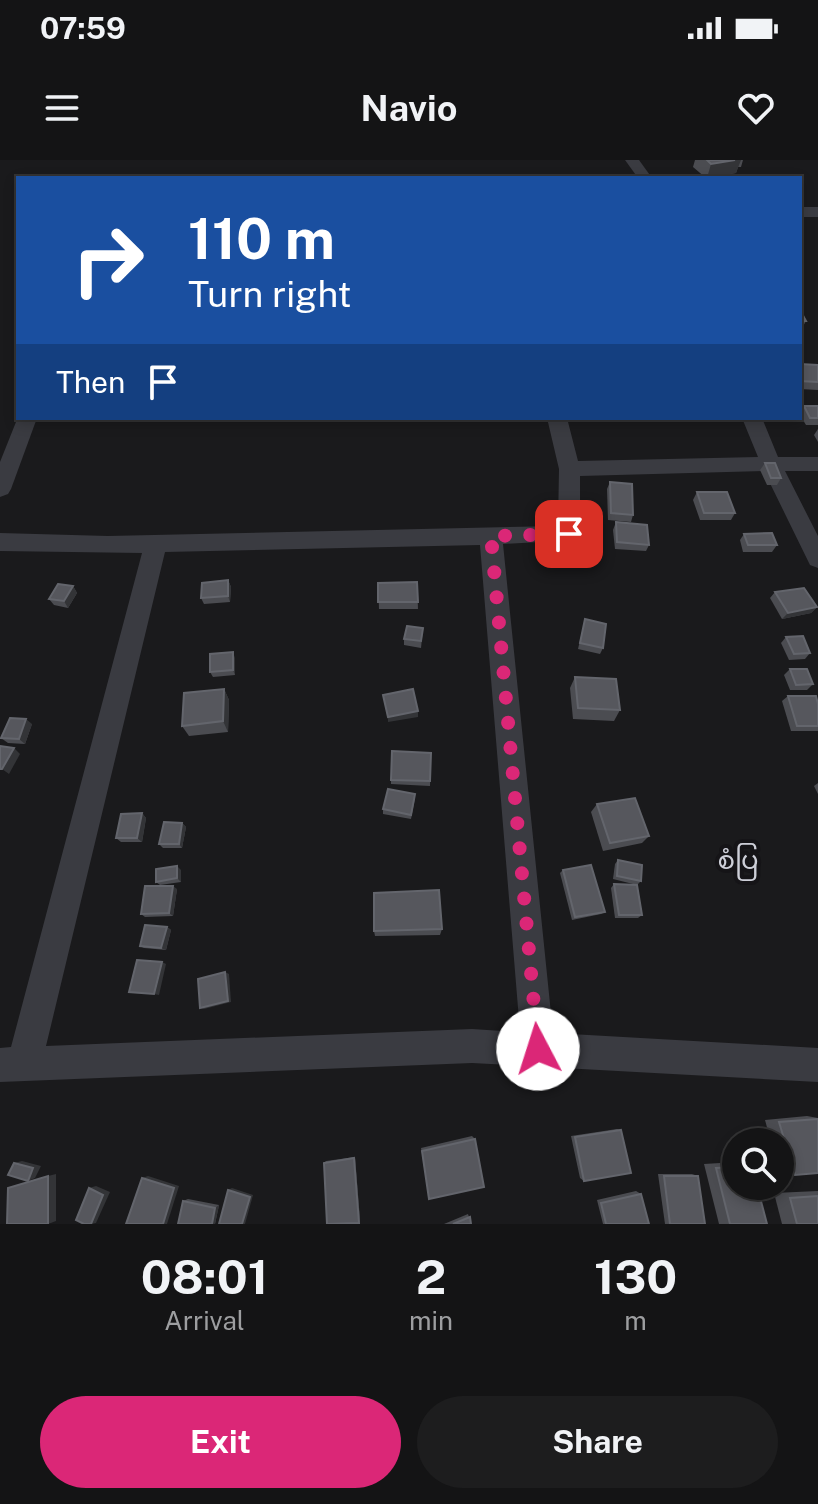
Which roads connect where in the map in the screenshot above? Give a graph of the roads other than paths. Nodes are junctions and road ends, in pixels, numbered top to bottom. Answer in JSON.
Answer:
{"nodes":[{"id":1,"x":26,"y":420,"type":"edge"},
{"id":2,"x":557,"y":420,"type":"edge"},
{"id":3,"x":753,"y":420,"type":"edge"},
{"id":4,"x":771,"y":464,"type":"junction"},
{"id":5,"x":818,"y":464,"type":"edge"},
{"id":6,"x":569,"y":469,"type":"junction"},
{"id":7,"x":0,"y":489,"type":"edge"},
{"id":8,"x":491,"y":536,"type":"junction"},
{"id":9,"x":0,"y":542,"type":"edge"},
{"id":10,"x":156,"y":544,"type":"junction"},
{"id":11,"x":818,"y":559,"type":"edge"},
{"id":12,"x":538,"y":1049,"type":"junction"},
{"id":13,"x":12,"y":1065,"type":"edge"},
{"id":14,"x":818,"y":1065,"type":"edge"}],
"edges":[{"from":1,"to":7,"type":"street"},
{"from":2,"to":6,"type":"street"},
{"from":3,"to":4,"type":"street"},
{"from":4,"to":5,"type":"street"},
{"from":4,"to":6,"type":"street"},
{"from":4,"to":11,"type":"street"},
{"from":6,"to":8,"type":"street"},
{"from":8,"to":10,"type":"street"},
{"from":8,"to":12,"type":"street"},
{"from":9,"to":10,"type":"street"},
{"from":10,"to":13,"type":"street"},
{"from":12,"to":13,"type":"street"},
{"from":12,"to":14,"type":"street"}]}
